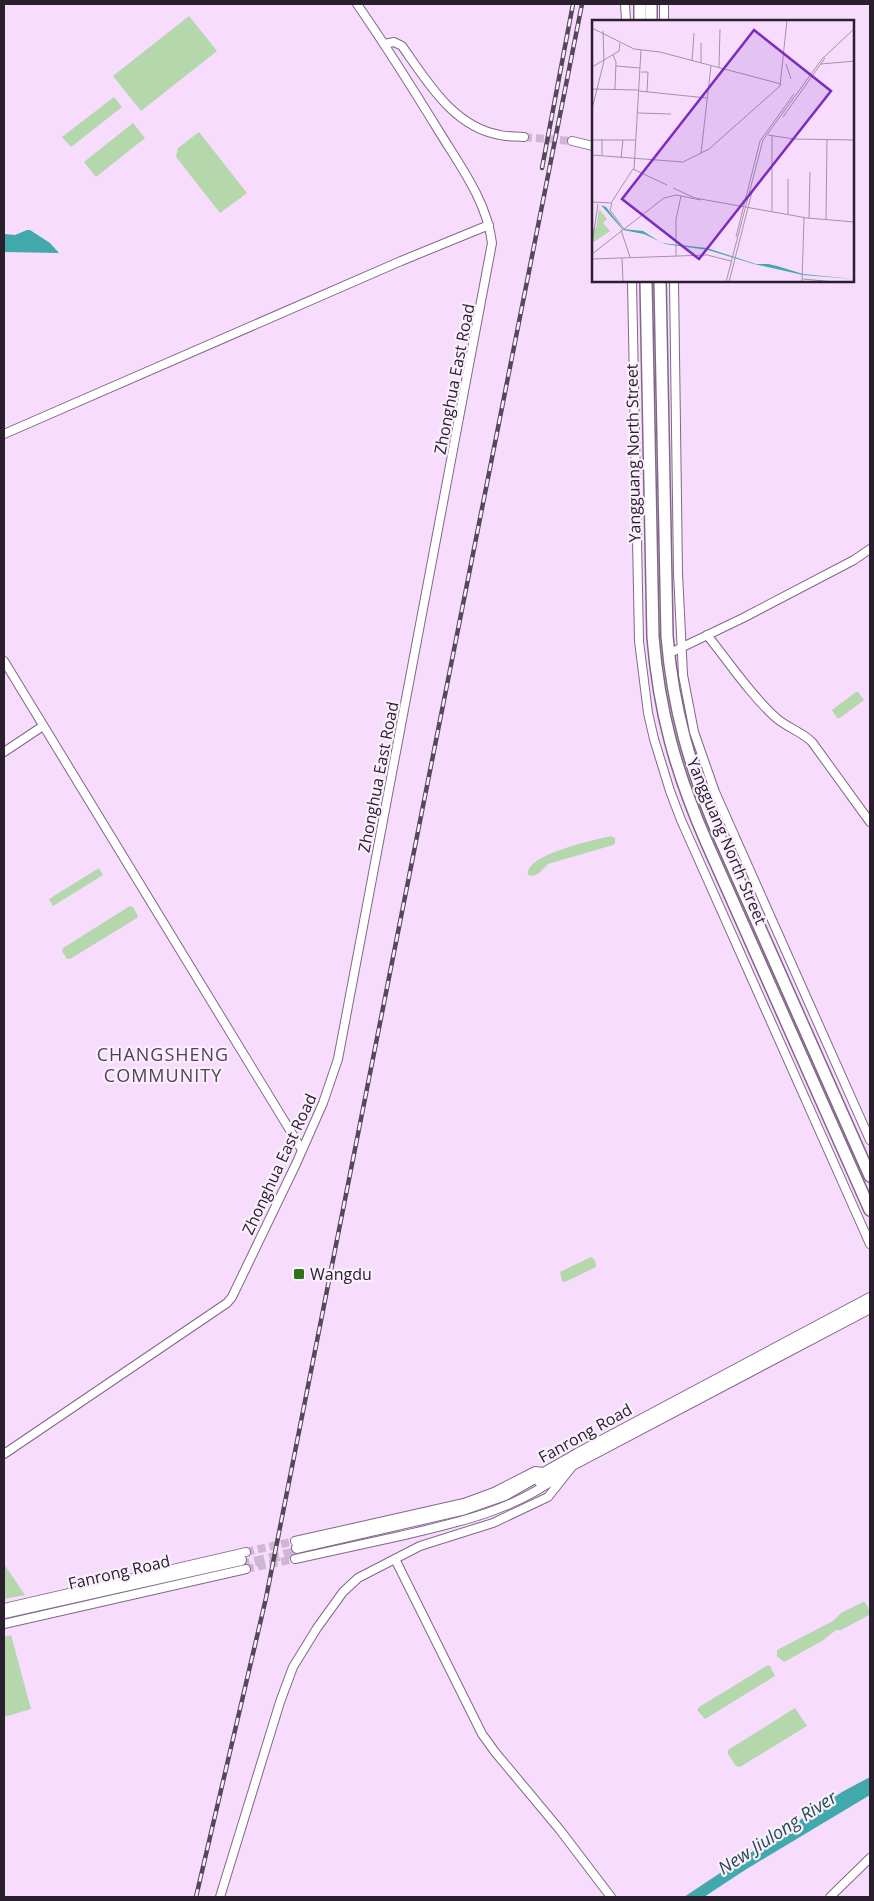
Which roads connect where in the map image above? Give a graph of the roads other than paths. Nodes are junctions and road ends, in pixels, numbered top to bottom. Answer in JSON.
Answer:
{"nodes":[{"id":1,"x":357,"y":4,"type":"edge"},
{"id":2,"x":625,"y":4,"type":"edge"},
{"id":3,"x":640,"y":4,"type":"edge"},
{"id":4,"x":651,"y":4,"type":"edge"},
{"id":5,"x":664,"y":4,"type":"edge"},
{"id":6,"x":626,"y":20,"type":"edge"},
{"id":7,"x":640,"y":20,"type":"edge"},
{"id":8,"x":651,"y":20,"type":"edge"},
{"id":9,"x":664,"y":20,"type":"edge"},
{"id":10,"x":384,"y":44,"type":"junction"},
{"id":11,"x":524,"y":137,"type":"tunnel mouth"},
{"id":12,"x":572,"y":141,"type":"tunnel mouth"},
{"id":13,"x":592,"y":146,"type":"edge"},
{"id":14,"x":489,"y":224,"type":"junction"},
{"id":15,"x":632,"y":282,"type":"edge"},
{"id":16,"x":646,"y":282,"type":"edge"},
{"id":17,"x":660,"y":282,"type":"edge"},
{"id":18,"x":674,"y":282,"type":"edge"},
{"id":19,"x":4,"y":434,"type":"edge"},
{"id":20,"x":870,"y":549,"type":"edge"},
{"id":21,"x":707,"y":635,"type":"junction"},
{"id":22,"x":682,"y":647,"type":"junction"},
{"id":23,"x":668,"y":654,"type":"junction"},
{"id":24,"x":4,"y":661,"type":"edge"},
{"id":25,"x":44,"y":726,"type":"junction"},
{"id":26,"x":4,"y":752,"type":"edge"},
{"id":27,"x":870,"y":822,"type":"edge"},
{"id":28,"x":870,"y":1140,"type":"edge"},
{"id":29,"x":302,"y":1150,"type":"junction"},
{"id":30,"x":870,"y":1176,"type":"edge"},
{"id":31,"x":870,"y":1210,"type":"edge"},
{"id":32,"x":870,"y":1244,"type":"edge"},
{"id":33,"x":870,"y":1298,"type":"edge"},
{"id":34,"x":870,"y":1308,"type":"edge"},
{"id":35,"x":4,"y":1454,"type":"edge"},
{"id":36,"x":572,"y":1466,"type":"junction"},
{"id":37,"x":396,"y":1559,"type":"junction"},
{"id":38,"x":243,"y":1562,"type":"junction"},
{"id":39,"x":4,"y":1608,"type":"edge"},
{"id":40,"x":4,"y":1613,"type":"edge"},
{"id":41,"x":4,"y":1618,"type":"edge"},
{"id":42,"x":4,"y":1624,"type":"edge"},
{"id":43,"x":870,"y":1858,"type":"edge"},
{"id":44,"x":220,"y":1897,"type":"edge"},
{"id":45,"x":611,"y":1897,"type":"edge"},
{"id":46,"x":830,"y":1897,"type":"edge"}],
"edges":[{"from":1,"to":10,"type":"street","name":"Zhonghua East Road"},
{"from":2,"to":6,"type":"street"},
{"from":3,"to":7,"type":"highway"},
{"from":4,"to":8,"type":"highway"},
{"from":5,"to":9,"type":"street"},
{"from":10,"to":11,"type":"street"},
{"from":10,"to":14,"type":"street","name":"Zhonghua East Road"},
{"from":12,"to":13,"type":"street"},
{"from":14,"to":19,"type":"street"},
{"from":14,"to":29,"type":"street","name":"Zhonghua East Road"},
{"from":15,"to":32,"type":"street"},
{"from":16,"to":31,"type":"highway","name":"Yangguang North Street"},
{"from":17,"to":23,"type":"highway","name":"Yangguang North Street"},
{"from":18,"to":22,"type":"street"},
{"from":20,"to":21,"type":"street"},
{"from":21,"to":22,"type":"street"},
{"from":21,"to":27,"type":"street"},
{"from":22,"to":23,"type":"street"},
{"from":22,"to":28,"type":"street"},
{"from":23,"to":30,"type":"highway","name":"Yangguang North Street"},
{"from":24,"to":25,"type":"street"},
{"from":25,"to":26,"type":"street"},
{"from":25,"to":29,"type":"street"},
{"from":29,"to":35,"type":"street","name":"Zhonghua East Road"},
{"from":33,"to":36,"type":"main road","name":"Fanrong Road"},
{"from":34,"to":36,"type":"main road","name":"Fanrong Road"},
{"from":36,"to":37,"type":"street"},
{"from":37,"to":44,"type":"street"},
{"from":37,"to":45,"type":"street"},
{"from":38,"to":39,"type":"street"},
{"from":38,"to":40,"type":"main road","name":"Fanrong Road"},
{"from":38,"to":41,"type":"main road","name":"Fanrong Road"},
{"from":38,"to":42,"type":"street"},
{"from":43,"to":46,"type":"street"}]}
